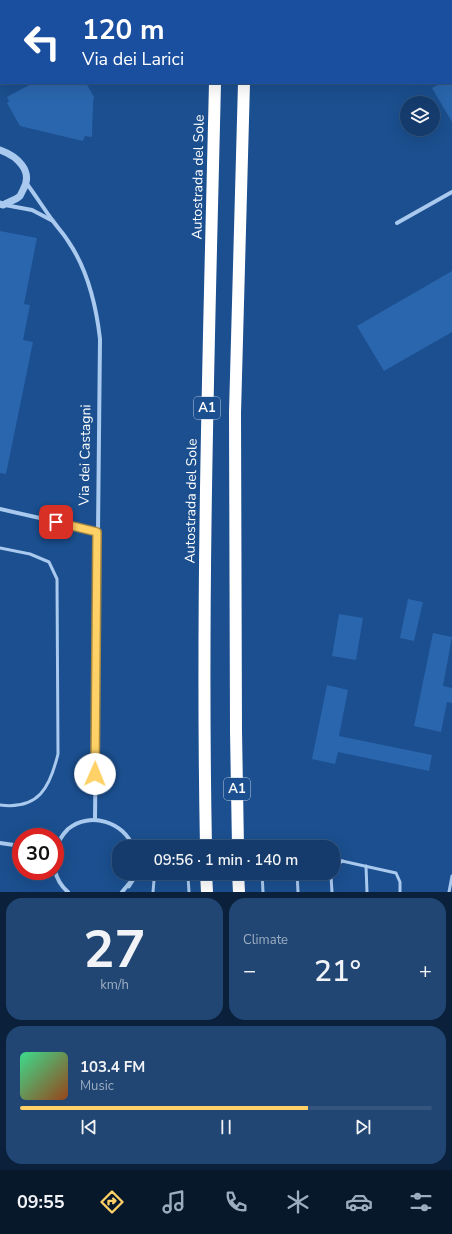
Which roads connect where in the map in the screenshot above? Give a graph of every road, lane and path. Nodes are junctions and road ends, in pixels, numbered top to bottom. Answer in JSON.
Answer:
{"nodes":[{"id":1,"x":215,"y":84,"type":"edge"},
{"id":2,"x":244,"y":84,"type":"edge"},
{"id":3,"x":0,"y":150,"type":"edge"},
{"id":4,"x":27,"y":184,"type":"junction"},
{"id":5,"x":452,"y":192,"type":"edge"},
{"id":6,"x":1,"y":204,"type":"edge"},
{"id":7,"x":53,"y":221,"type":"junction"},
{"id":8,"x":397,"y":223,"type":"dead end"},
{"id":9,"x":0,"y":509,"type":"edge"},
{"id":10,"x":97,"y":532,"type":"junction"},
{"id":11,"x":0,"y":548,"type":"edge"},
{"id":12,"x":0,"y":805,"type":"edge"},
{"id":13,"x":95,"y":820,"type":"junction"},
{"id":14,"x":64,"y":835,"type":"edge"},
{"id":15,"x":130,"y":840,"type":"edge"},
{"id":16,"x":201,"y":840,"type":"edge"},
{"id":17,"x":238,"y":840,"type":"edge"},
{"id":18,"x":0,"y":843,"type":"edge"},
{"id":19,"x":12,"y":845,"type":"edge"},
{"id":20,"x":340,"y":860,"type":"edge"},
{"id":21,"x":343,"y":861,"type":"junction"},
{"id":22,"x":340,"y":863,"type":"edge"},
{"id":23,"x":366,"y":866,"type":"junction"},
{"id":24,"x":452,"y":876,"type":"edge"},
{"id":25,"x":58,"y":880,"type":"edge"},
{"id":26,"x":132,"y":880,"type":"joint"},
{"id":27,"x":134,"y":880,"type":"edge"},
{"id":28,"x":154,"y":880,"type":"edge"},
{"id":29,"x":188,"y":880,"type":"edge"},
{"id":30,"x":206,"y":880,"type":"edge"},
{"id":31,"x":238,"y":880,"type":"edge"},
{"id":32,"x":262,"y":880,"type":"edge"},
{"id":33,"x":297,"y":880,"type":"edge"},
{"id":34,"x":331,"y":880,"type":"edge"},
{"id":35,"x":129,"y":887,"type":"junction"},
{"id":36,"x":68,"y":892,"type":"edge"},
{"id":37,"x":122,"y":892,"type":"edge"},
{"id":38,"x":128,"y":892,"type":"edge"},
{"id":39,"x":153,"y":892,"type":"edge"},
{"id":40,"x":189,"y":892,"type":"edge"},
{"id":41,"x":207,"y":892,"type":"edge"},
{"id":42,"x":239,"y":892,"type":"edge"},
{"id":43,"x":263,"y":892,"type":"edge"},
{"id":44,"x":298,"y":892,"type":"edge"},
{"id":45,"x":332,"y":892,"type":"edge"},
{"id":46,"x":367,"y":892,"type":"edge"},
{"id":47,"x":400,"y":892,"type":"edge"},
{"id":48,"x":449,"y":892,"type":"edge"}],
"edges":[{"from":1,"to":16,"type":"highway","name":"Autostrada del Sole","number":"A1"},
{"from":2,"to":17,"type":"highway","number":"A1"},
{"from":3,"to":4,"type":"street","name":"Via dei Castagni"},
{"from":4,"to":6,"type":"street","name":"Via dei Castagni"},
{"from":4,"to":7,"type":"street","name":"Via dei Castagni"},
{"from":5,"to":8,"type":"street"},
{"from":6,"to":7,"type":"street","name":"Via dei Castagni"},
{"from":7,"to":10,"type":"street","name":"Via dei Castagni"},
{"from":9,"to":10,"type":"street"},
{"from":10,"to":13,"type":"street","name":"Via dei Castagni"},
{"from":11,"to":12,"type":"lane"},
{"from":13,"to":14,"type":"street"},
{"from":13,"to":15,"type":"street"},
{"from":18,"to":19,"type":"street"},
{"from":20,"to":21,"type":"lane"},
{"from":21,"to":22,"type":"lane"},
{"from":21,"to":23,"type":"lane"},
{"from":23,"to":46,"type":"lane"},
{"from":23,"to":47,"type":"lane"},
{"from":24,"to":48,"type":"lane"},
{"from":25,"to":36,"type":"street"},
{"from":26,"to":35,"type":"street"},
{"from":26,"to":37,"type":"street"},
{"from":27,"to":35,"type":"lane"},
{"from":28,"to":39,"type":"lane"},
{"from":29,"to":40,"type":"lane"},
{"from":30,"to":41,"type":"highway"},
{"from":31,"to":42,"type":"highway"},
{"from":32,"to":43,"type":"lane"},
{"from":33,"to":44,"type":"lane"},
{"from":34,"to":45,"type":"lane"},
{"from":35,"to":38,"type":"street"}]}
